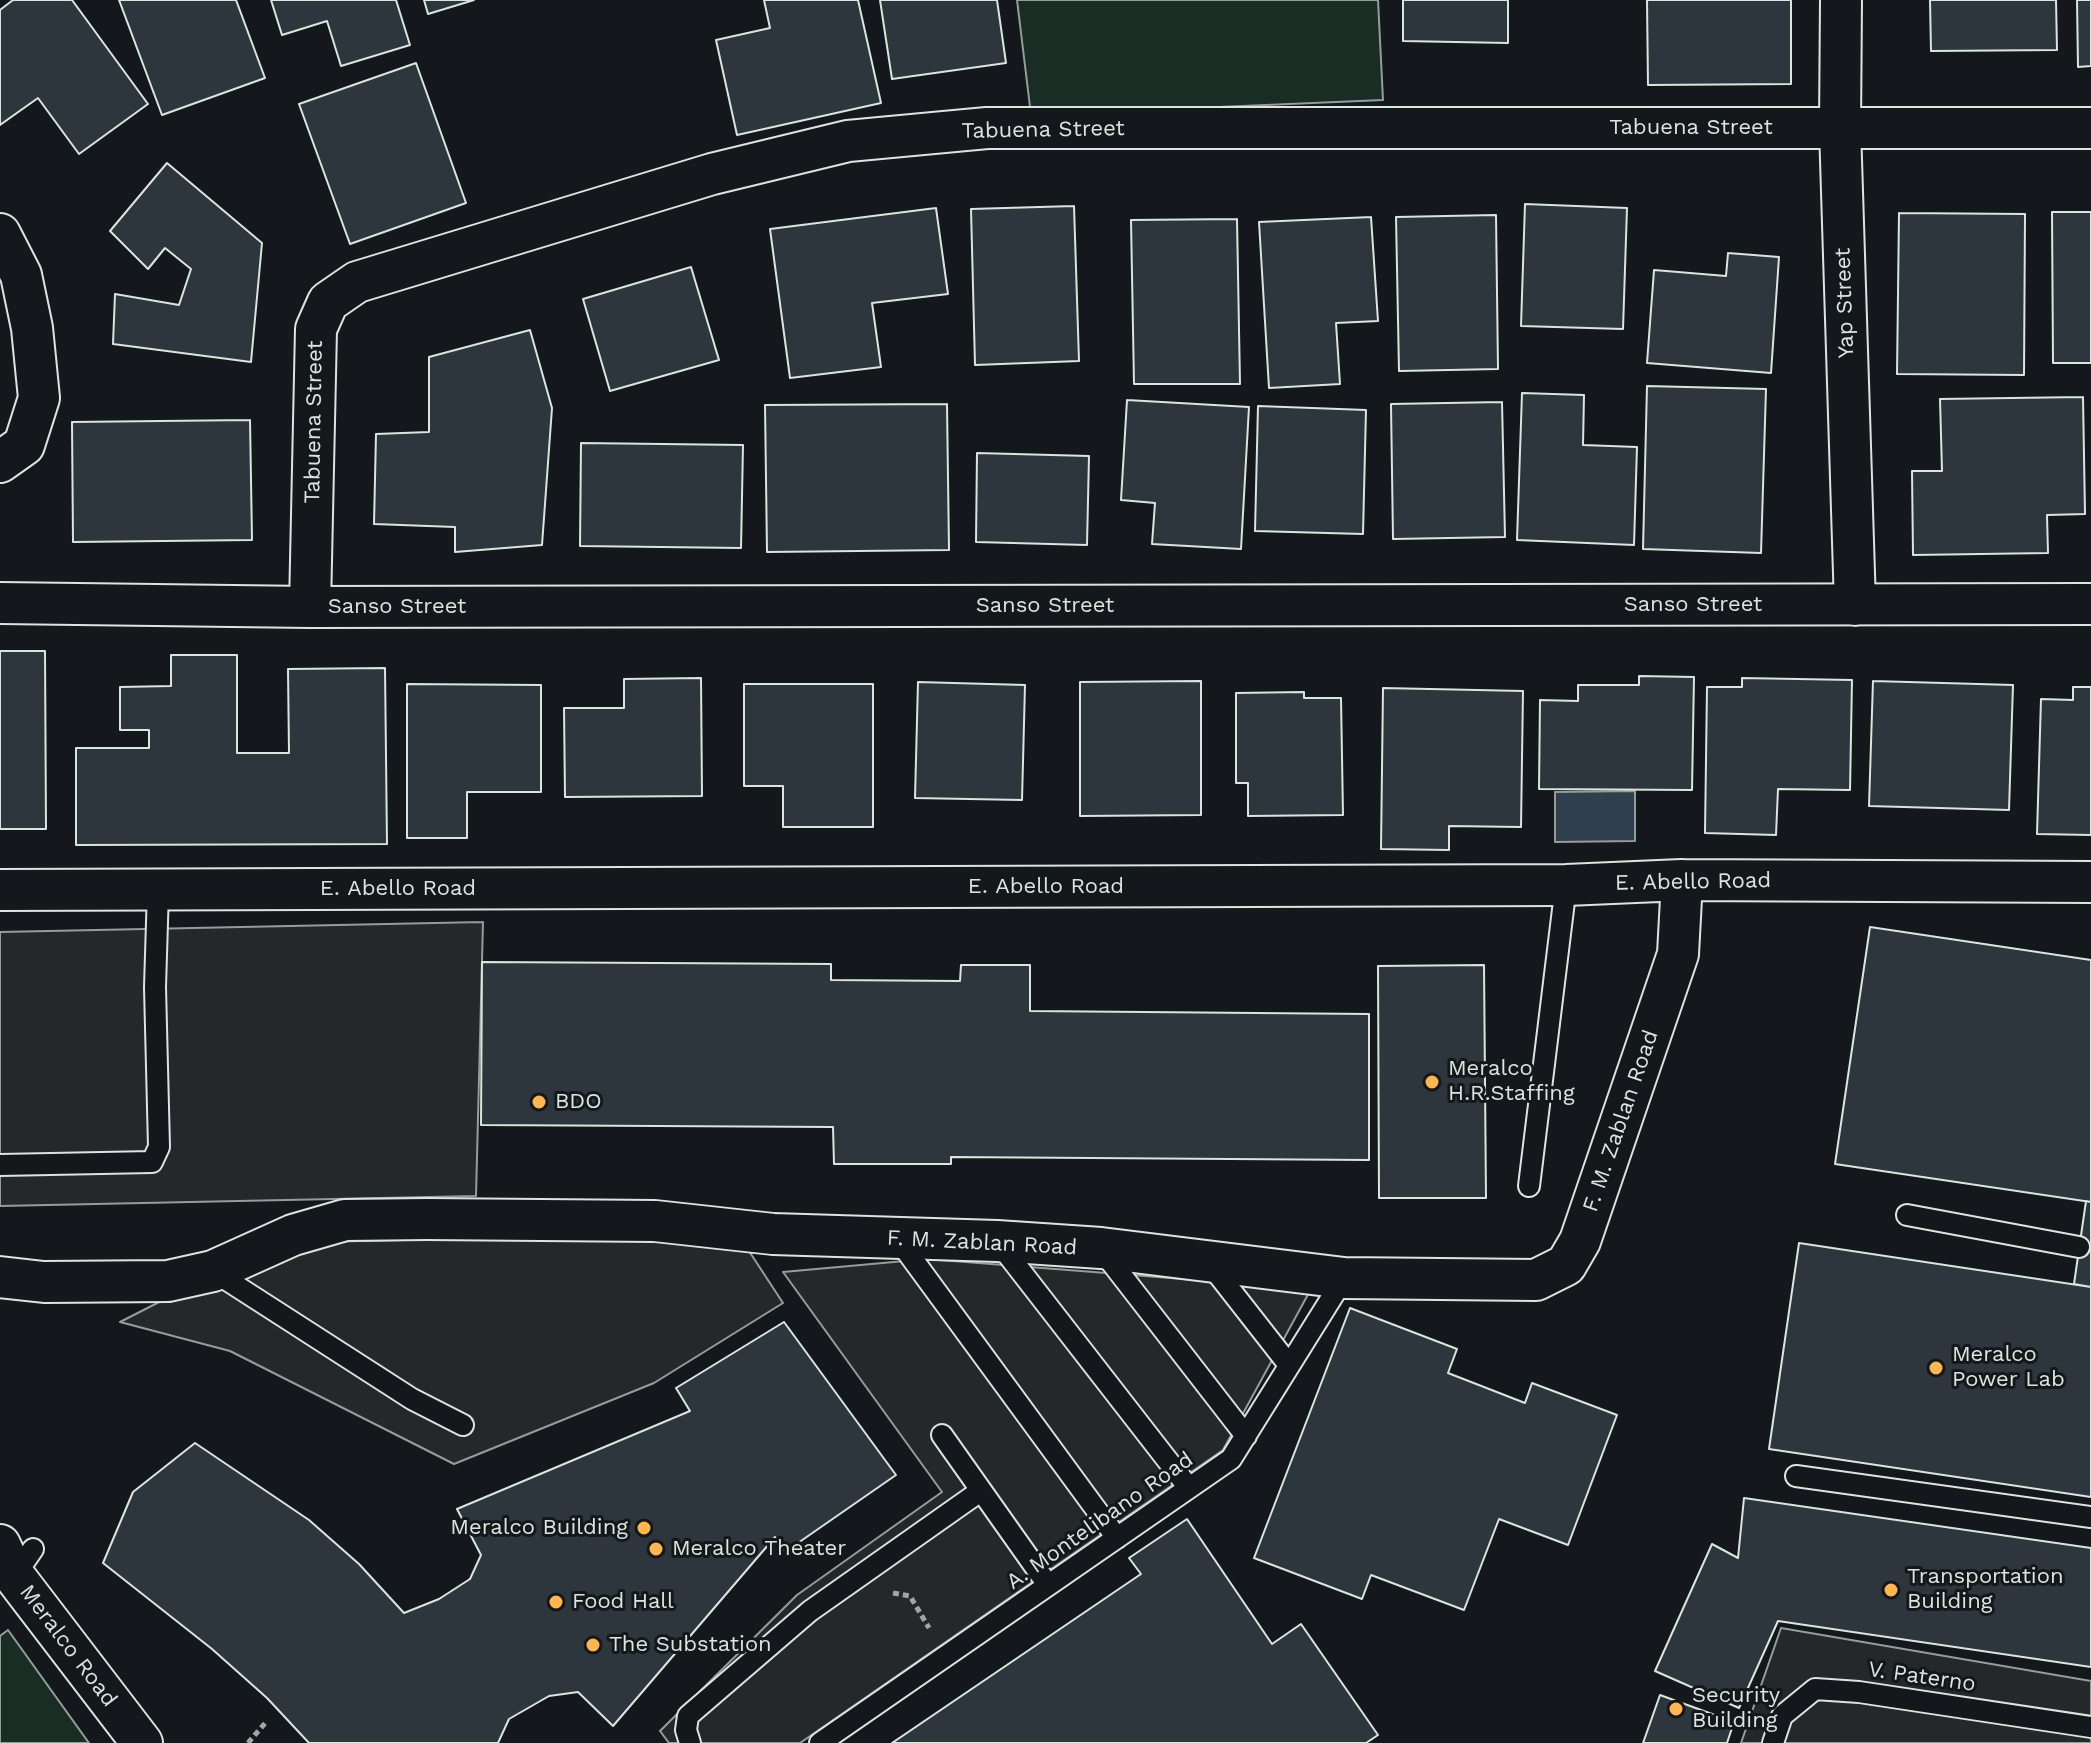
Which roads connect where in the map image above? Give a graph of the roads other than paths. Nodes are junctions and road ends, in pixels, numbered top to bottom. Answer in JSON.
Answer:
{"nodes":[{"id":1,"x":1841,"y":0,"type":"edge"},
{"id":2,"x":1840,"y":128,"type":"junction"},
{"id":3,"x":2091,"y":128,"type":"edge"},
{"id":4,"x":0,"y":234,"type":"edge"},
{"id":5,"x":0,"y":462,"type":"edge"},
{"id":6,"x":0,"y":603,"type":"edge"},
{"id":7,"x":2091,"y":604,"type":"edge"},
{"id":8,"x":1855,"y":605,"type":"junction"},
{"id":9,"x":310,"y":607,"type":"junction"},
{"id":10,"x":1682,"y":880,"type":"junction"},
{"id":11,"x":2091,"y":882,"type":"edge"},
{"id":12,"x":1566,"y":885,"type":"junction"},
{"id":13,"x":0,"y":890,"type":"edge"},
{"id":14,"x":158,"y":890,"type":"junction"},
{"id":15,"x":0,"y":1165,"type":"edge"},
{"id":16,"x":1529,"y":1186,"type":"dead end"},
{"id":17,"x":1907,"y":1215,"type":"dead end"},
{"id":18,"x":897,"y":1238,"type":"junction"},
{"id":19,"x":997,"y":1241,"type":"junction"},
{"id":20,"x":2079,"y":1247,"type":"dead end"},
{"id":21,"x":1101,"y":1248,"type":"junction"},
{"id":22,"x":1208,"y":1261,"type":"junction"},
{"id":23,"x":213,"y":1271,"type":"junction"},
{"id":24,"x":0,"y":1277,"type":"edge"},
{"id":25,"x":1344,"y":1278,"type":"junction"},
{"id":26,"x":1289,"y":1365,"type":"junction"},
{"id":27,"x":463,"y":1425,"type":"dead end"},
{"id":28,"x":942,"y":1435,"type":"dead end"},
{"id":29,"x":1246,"y":1436,"type":"junction"},
{"id":30,"x":1796,"y":1476,"type":"dead end"},
{"id":31,"x":1189,"y":1488,"type":"junction"},
{"id":32,"x":979,"y":1492,"type":"junction"},
{"id":33,"x":2091,"y":1517,"type":"edge"},
{"id":34,"x":1117,"y":1538,"type":"junction"},
{"id":35,"x":12,"y":1564,"type":"edge"},
{"id":36,"x":1048,"y":1585,"type":"junction"},
{"id":37,"x":2091,"y":1727,"type":"edge"},
{"id":38,"x":142,"y":1743,"type":"edge"},
{"id":39,"x":690,"y":1743,"type":"edge"},
{"id":40,"x":820,"y":1743,"type":"edge"},
{"id":41,"x":1773,"y":1743,"type":"edge"}],
"edges":[{"from":1,"to":2,"type":"street","name":"Yap Street"},
{"from":2,"to":3,"type":"street","name":"Tabuena Street"},
{"from":2,"to":8,"type":"street","name":"Yap Street"},
{"from":2,"to":9,"type":"street","name":"Tabuena Street"},
{"from":4,"to":5,"type":"street"},
{"from":6,"to":9,"type":"street","name":"Sanso Street"},
{"from":7,"to":8,"type":"street","name":"Sanso Street"},
{"from":8,"to":9,"type":"street","name":"Sanso Street"},
{"from":10,"to":11,"type":"street","name":"E. Abello Road"},
{"from":10,"to":12,"type":"street","name":"E. Abello Road"},
{"from":10,"to":25,"type":"street","name":"F. M. Zablan Road"},
{"from":12,"to":14,"type":"street","name":"E. Abello Road"},
{"from":12,"to":16,"type":"lane"},
{"from":13,"to":14,"type":"street","name":"E. Abello Road"},
{"from":14,"to":15,"type":"lane"},
{"from":17,"to":20,"type":"lane"},
{"from":18,"to":19,"type":"street","name":"F. M. Zablan Road"},
{"from":18,"to":23,"type":"street","name":"F. M. Zablan Road"},
{"from":18,"to":34,"type":"lane"},
{"from":19,"to":21,"type":"street","name":"F. M. Zablan Road"},
{"from":19,"to":31,"type":"lane"},
{"from":21,"to":22,"type":"street","name":"F. M. Zablan Road"},
{"from":21,"to":29,"type":"lane"},
{"from":22,"to":25,"type":"street","name":"F. M. Zablan Road"},
{"from":22,"to":26,"type":"lane"},
{"from":23,"to":24,"type":"street","name":"F. M. Zablan Road"},
{"from":23,"to":27,"type":"lane"},
{"from":25,"to":26,"type":"lane","name":"A. Montelibano Road"},
{"from":26,"to":29,"type":"lane","name":"A. Montelibano Road"},
{"from":28,"to":32,"type":"lane"},
{"from":29,"to":31,"type":"lane","name":"A. Montelibano Road"},
{"from":30,"to":33,"type":"lane"},
{"from":31,"to":34,"type":"lane","name":"A. Montelibano Road"},
{"from":32,"to":36,"type":"lane"},
{"from":32,"to":39,"type":"lane"},
{"from":34,"to":36,"type":"lane","name":"A. Montelibano Road"},
{"from":35,"to":38,"type":"street","name":"Meralco Road"},
{"from":36,"to":40,"type":"lane","name":"A. Montelibano Road"},
{"from":37,"to":41,"type":"lane","name":"V. Paterno"}]}
